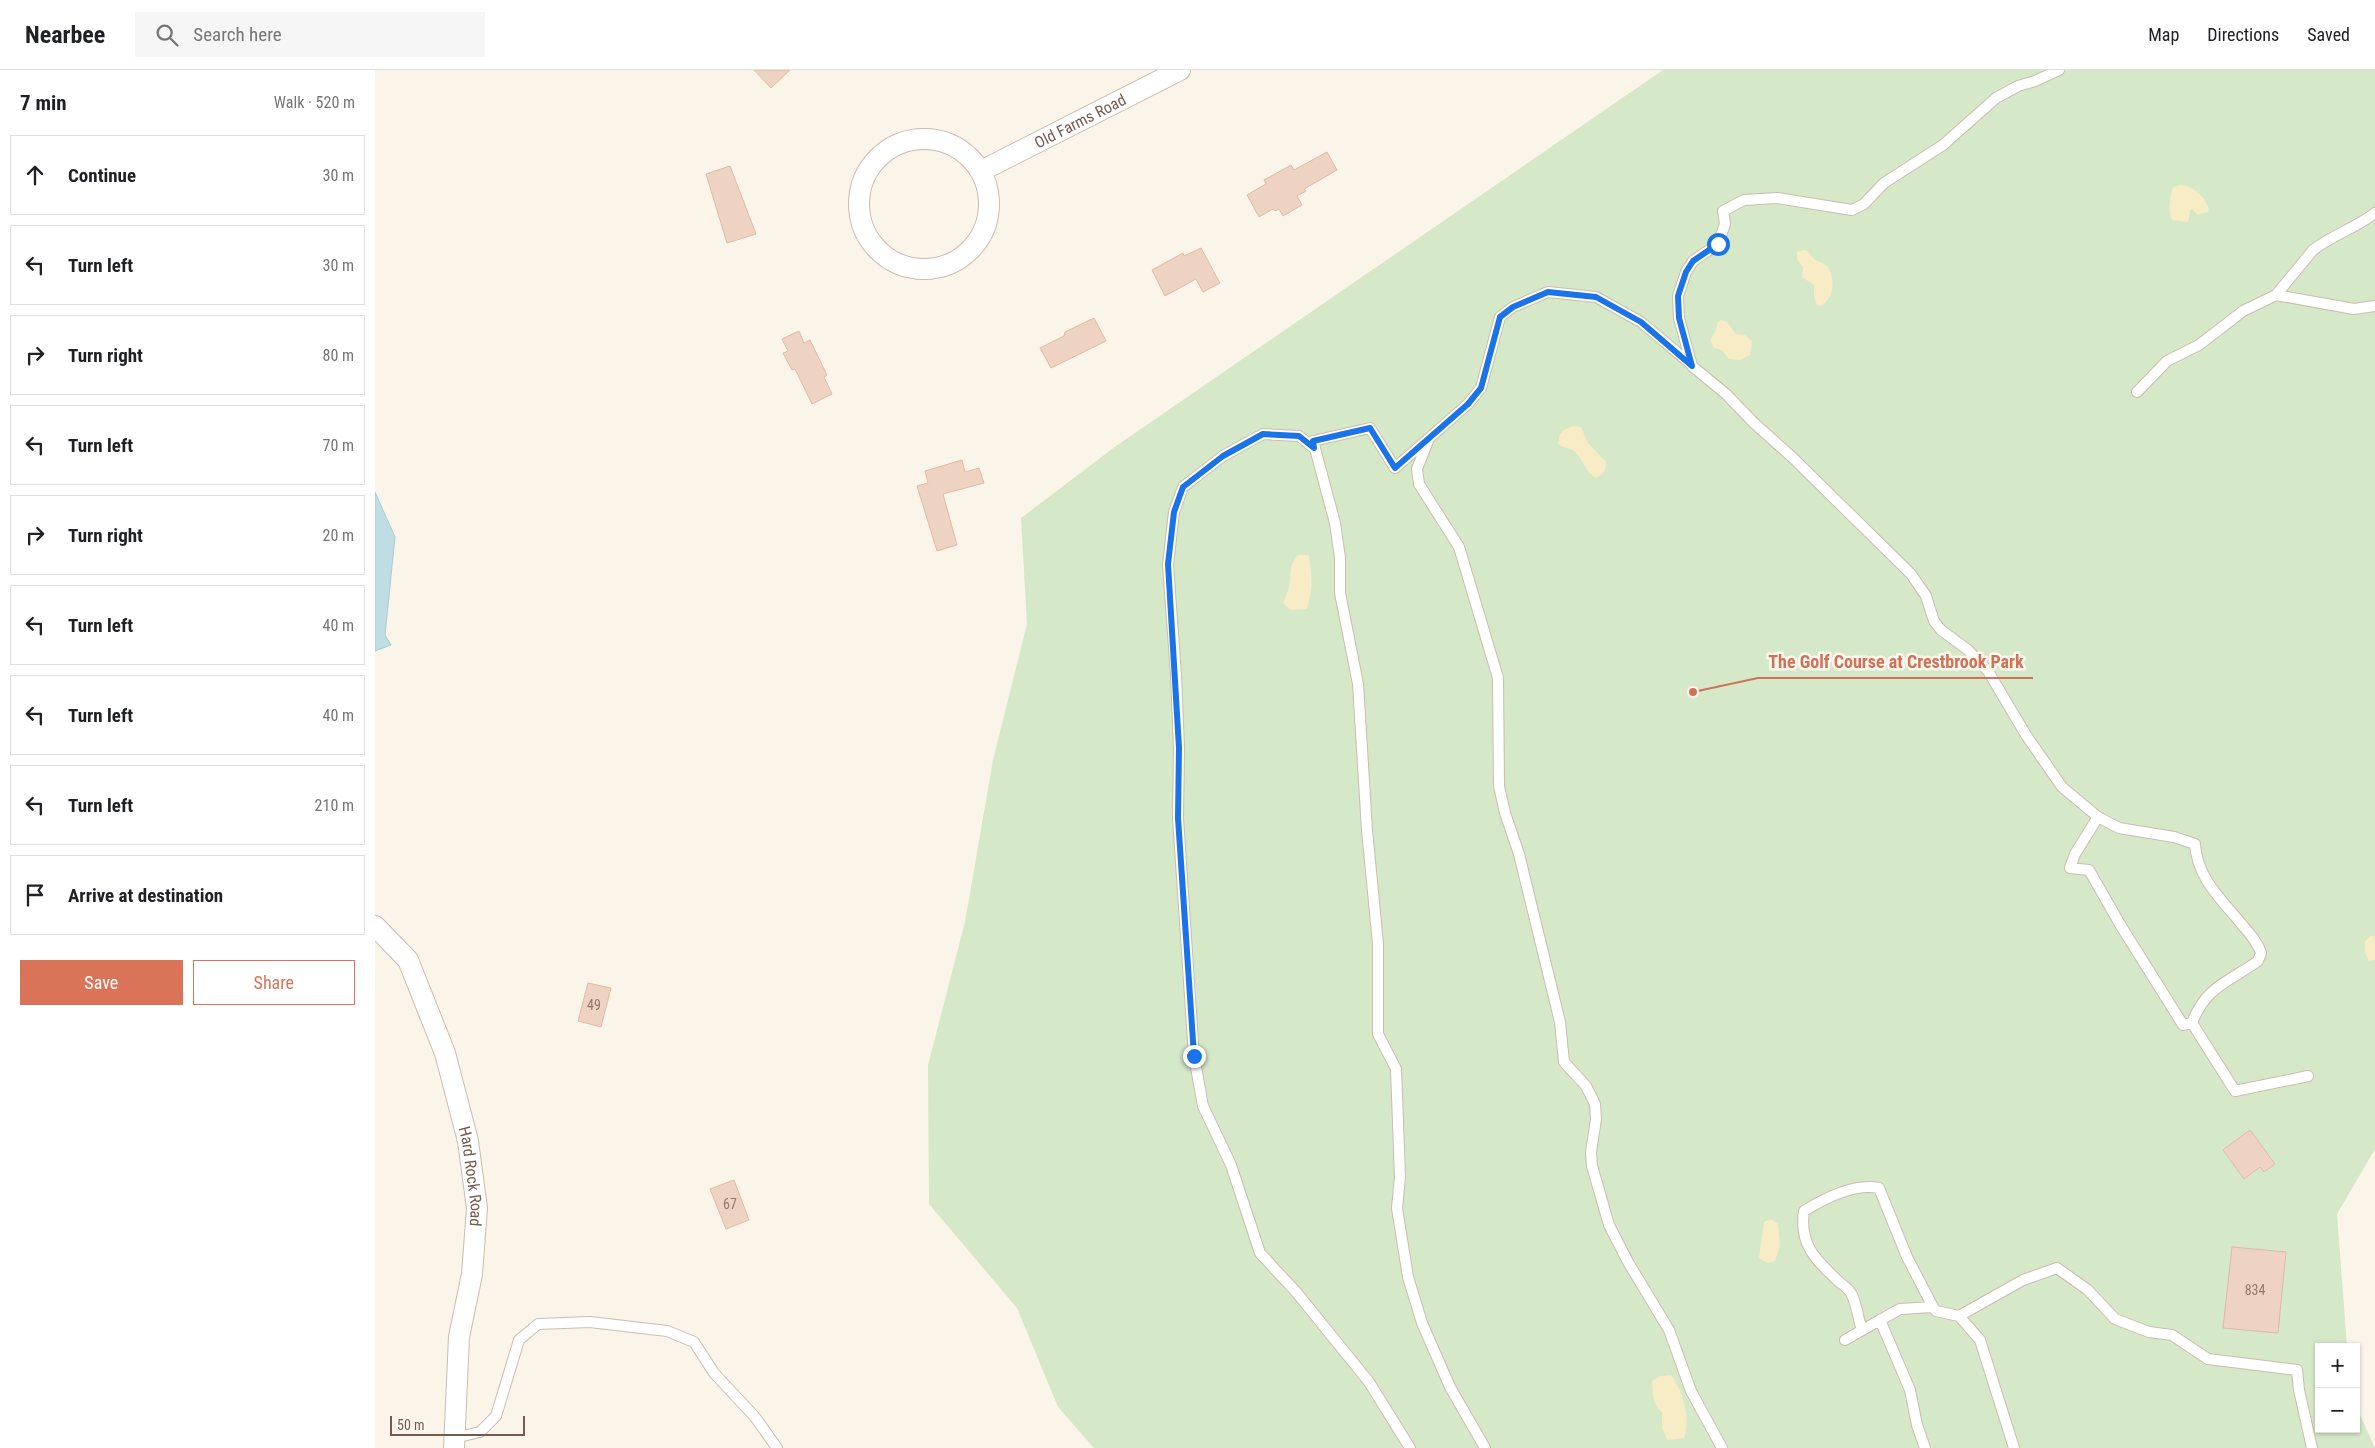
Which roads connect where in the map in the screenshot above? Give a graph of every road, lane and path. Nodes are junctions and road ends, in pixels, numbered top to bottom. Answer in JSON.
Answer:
{"nodes":[{"id":1,"x":1180,"y":70,"type":"edge"},
{"id":2,"x":2059,"y":70,"type":"edge"},
{"id":3,"x":981,"y":171,"type":"junction"},
{"id":4,"x":2375,"y":213,"type":"edge"},
{"id":5,"x":2277,"y":295,"type":"junction"},
{"id":6,"x":2375,"y":306,"type":"edge"},
{"id":7,"x":1692,"y":366,"type":"junction"},
{"id":8,"x":2137,"y":392,"type":"dead end"},
{"id":9,"x":1428,"y":440,"type":"junction"},
{"id":10,"x":1314,"y":448,"type":"junction"},
{"id":11,"x":2098,"y":817,"type":"junction"},
{"id":12,"x":375,"y":926,"type":"edge"},
{"id":13,"x":2192,"y":1023,"type":"junction"},
{"id":14,"x":2307,"y":1076,"type":"dead end"},
{"id":15,"x":1933,"y":1308,"type":"junction"},
{"id":16,"x":1959,"y":1316,"type":"junction"},
{"id":17,"x":1880,"y":1320,"type":"junction"},
{"id":18,"x":1862,"y":1330,"type":"junction"},
{"id":19,"x":1845,"y":1340,"type":"dead end"},
{"id":20,"x":454,"y":1443,"type":"edge"},
{"id":21,"x":777,"y":1448,"type":"edge"},
{"id":22,"x":1410,"y":1448,"type":"edge"},
{"id":23,"x":1485,"y":1448,"type":"edge"},
{"id":24,"x":1722,"y":1448,"type":"edge"},
{"id":25,"x":1925,"y":1448,"type":"edge"},
{"id":26,"x":2014,"y":1448,"type":"edge"},
{"id":27,"x":2312,"y":1448,"type":"edge"}],
"edges":[{"from":1,"to":3,"type":"street","name":"Old Farms Road"},
{"from":2,"to":7,"type":"lane"},
{"from":3,"to":3,"type":"street"},
{"from":4,"to":5,"type":"lane"},
{"from":5,"to":6,"type":"lane"},
{"from":5,"to":8,"type":"lane"},
{"from":7,"to":9,"type":"lane"},
{"from":7,"to":11,"type":"lane"},
{"from":9,"to":10,"type":"lane"},
{"from":9,"to":24,"type":"lane"},
{"from":10,"to":22,"type":"lane"},
{"from":10,"to":23,"type":"lane"},
{"from":11,"to":13,"type":"lane"},
{"from":11,"to":13,"type":"lane"},
{"from":12,"to":20,"type":"street","name":"Hard Rock Road"},
{"from":13,"to":14,"type":"lane"},
{"from":15,"to":16,"type":"lane"},
{"from":15,"to":17,"type":"lane"},
{"from":15,"to":18,"type":"lane"},
{"from":16,"to":26,"type":"lane"},
{"from":16,"to":27,"type":"lane"},
{"from":17,"to":18,"type":"lane"},
{"from":17,"to":25,"type":"lane"},
{"from":18,"to":19,"type":"lane"},
{"from":20,"to":21,"type":"lane"}]}
